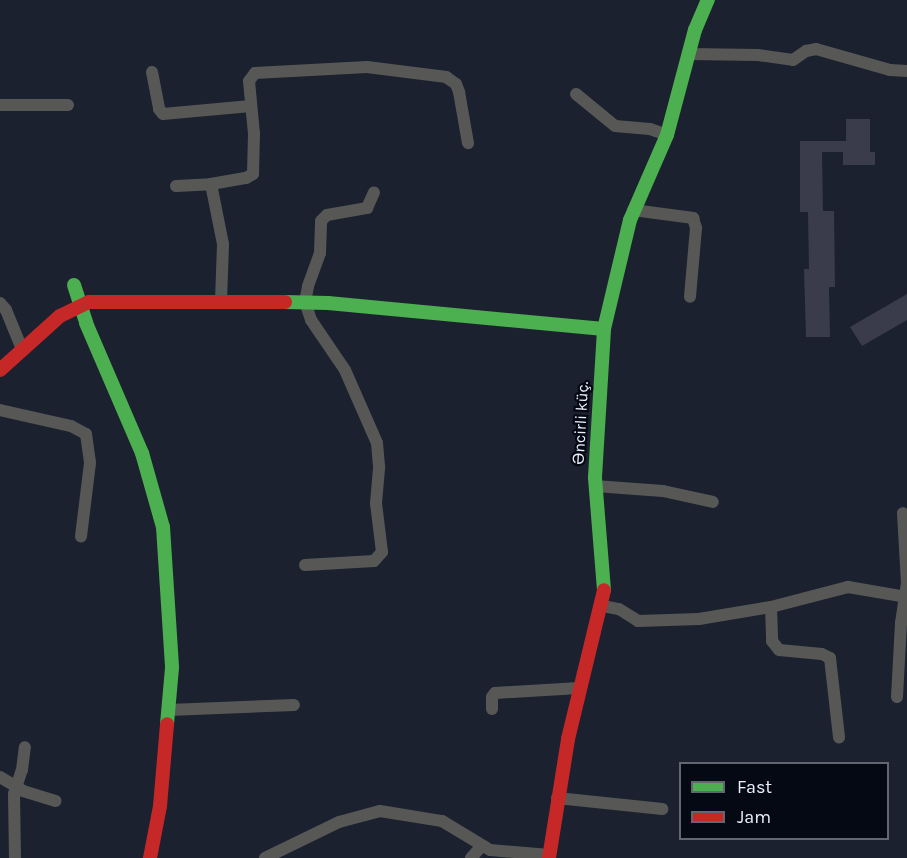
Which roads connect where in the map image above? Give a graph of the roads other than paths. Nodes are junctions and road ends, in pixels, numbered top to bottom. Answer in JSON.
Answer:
{"nodes":[{"id":1,"x":708,"y":0,"type":"edge"},
{"id":2,"x":689,"y":54,"type":"junction"},
{"id":3,"x":907,"y":71,"type":"edge"},
{"id":4,"x":152,"y":72,"type":"dead end"},
{"id":5,"x":576,"y":94,"type":"dead end"},
{"id":6,"x":0,"y":105,"type":"edge"},
{"id":7,"x":68,"y":105,"type":"dead end"},
{"id":8,"x":251,"y":106,"type":"junction"},
{"id":9,"x":667,"y":135,"type":"junction"},
{"id":10,"x":468,"y":143,"type":"dead end"},
{"id":11,"x":211,"y":184,"type":"junction"},
{"id":12,"x":176,"y":186,"type":"dead end"},
{"id":13,"x":374,"y":192,"type":"dead end"},
{"id":14,"x":633,"y":210,"type":"junction"},
{"id":15,"x":74,"y":285,"type":"dead end"},
{"id":16,"x":690,"y":297,"type":"dead end"},
{"id":17,"x":221,"y":300,"type":"junction"},
{"id":18,"x":305,"y":302,"type":"junction"},
{"id":19,"x":0,"y":303,"type":"edge"},
{"id":20,"x":80,"y":304,"type":"junction"},
{"id":21,"x":604,"y":329,"type":"junction"},
{"id":22,"x":22,"y":349,"type":"junction"},
{"id":23,"x":0,"y":370,"type":"edge"},
{"id":24,"x":0,"y":410,"type":"edge"},
{"id":25,"x":595,"y":486,"type":"junction"},
{"id":26,"x":713,"y":502,"type":"dead end"},
{"id":27,"x":903,"y":513,"type":"dead end"},
{"id":28,"x":81,"y":536,"type":"dead end"},
{"id":29,"x":305,"y":565,"type":"dead end"},
{"id":30,"x":907,"y":597,"type":"edge"},
{"id":31,"x":603,"y":606,"type":"junction"},
{"id":32,"x":771,"y":607,"type":"junction"},
{"id":33,"x":579,"y":688,"type":"junction"},
{"id":34,"x":897,"y":698,"type":"dead end"},
{"id":35,"x":294,"y":705,"type":"dead end"},
{"id":36,"x":492,"y":709,"type":"dead end"},
{"id":37,"x":169,"y":710,"type":"junction"},
{"id":38,"x":839,"y":737,"type":"dead end"},
{"id":39,"x":25,"y":747,"type":"dead end"},
{"id":40,"x":0,"y":777,"type":"edge"},
{"id":41,"x":16,"y":785,"type":"junction"},
{"id":42,"x":557,"y":798,"type":"junction"},
{"id":43,"x":55,"y":801,"type":"dead end"},
{"id":44,"x":662,"y":809,"type":"dead end"},
{"id":45,"x":482,"y":847,"type":"junction"},
{"id":46,"x":550,"y":856,"type":"edge"},
{"id":47,"x":15,"y":858,"type":"edge"},
{"id":48,"x":150,"y":858,"type":"edge"},
{"id":49,"x":265,"y":858,"type":"edge"},
{"id":50,"x":471,"y":858,"type":"edge"}],
"edges":[{"from":1,"to":2,"type":"street","name":"Əncirli küç."},
{"from":2,"to":3,"type":"street"},
{"from":2,"to":9,"type":"street","name":"Əncirli küç."},
{"from":4,"to":8,"type":"street"},
{"from":5,"to":9,"type":"street"},
{"from":6,"to":7,"type":"street"},
{"from":8,"to":10,"type":"street"},
{"from":8,"to":11,"type":"street"},
{"from":9,"to":14,"type":"street","name":"Əncirli küç."},
{"from":11,"to":12,"type":"street"},
{"from":11,"to":17,"type":"street"},
{"from":13,"to":18,"type":"street"},
{"from":14,"to":16,"type":"street"},
{"from":14,"to":21,"type":"street","name":"Əncirli küç."},
{"from":15,"to":20,"type":"street"},
{"from":17,"to":18,"type":"street"},
{"from":17,"to":20,"type":"street"},
{"from":18,"to":21,"type":"street"},
{"from":18,"to":29,"type":"street"},
{"from":19,"to":22,"type":"street"},
{"from":20,"to":22,"type":"street"},
{"from":20,"to":37,"type":"street"},
{"from":21,"to":25,"type":"street","name":"Əncirli küç."},
{"from":22,"to":23,"type":"street"},
{"from":24,"to":28,"type":"street"},
{"from":25,"to":26,"type":"street"},
{"from":25,"to":31,"type":"street","name":"Əncirli küç."},
{"from":27,"to":30,"type":"street"},
{"from":30,"to":32,"type":"street"},
{"from":30,"to":34,"type":"street"},
{"from":31,"to":32,"type":"street"},
{"from":31,"to":33,"type":"street","name":"Əncirli küç."},
{"from":32,"to":38,"type":"street"},
{"from":33,"to":36,"type":"street"},
{"from":33,"to":42,"type":"street","name":"Əncirli küç."},
{"from":35,"to":37,"type":"street"},
{"from":37,"to":48,"type":"street"},
{"from":39,"to":41,"type":"street"},
{"from":40,"to":41,"type":"street"},
{"from":41,"to":43,"type":"street"},
{"from":41,"to":47,"type":"street"},
{"from":42,"to":44,"type":"street"},
{"from":42,"to":46,"type":"street","name":"Əncirli küç."},
{"from":45,"to":46,"type":"street"},
{"from":45,"to":49,"type":"street"},
{"from":45,"to":50,"type":"street"}]}
